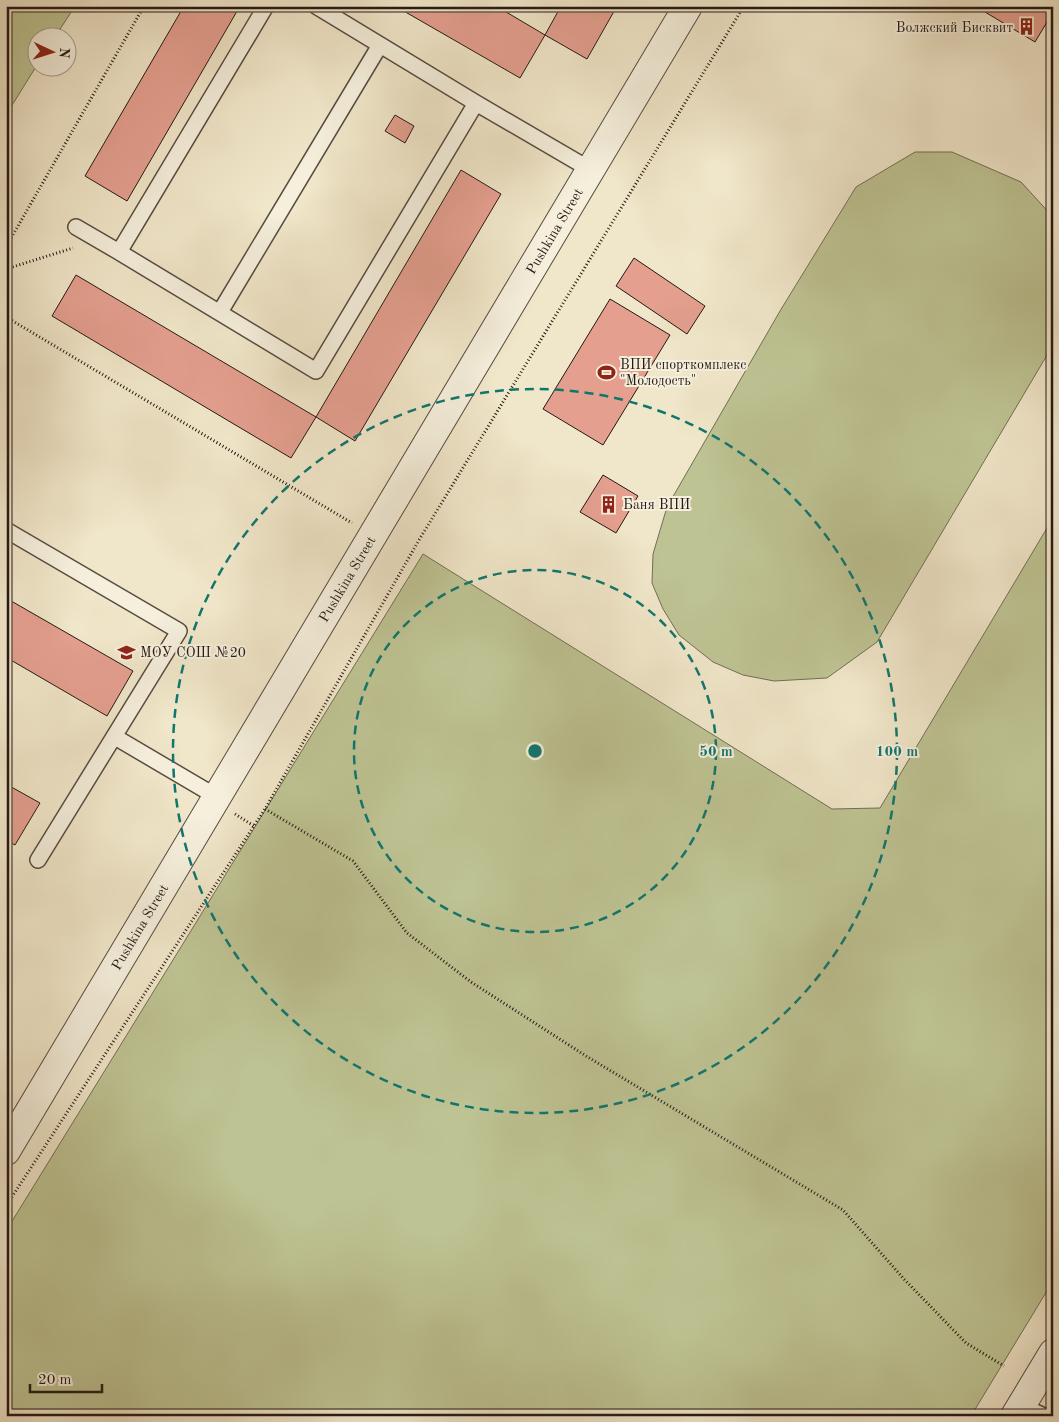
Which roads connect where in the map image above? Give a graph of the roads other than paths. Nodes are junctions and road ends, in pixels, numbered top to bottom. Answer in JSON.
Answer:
{"nodes":[{"id":1,"x":266,"y":6,"type":"edge"},
{"id":2,"x":316,"y":6,"type":"edge"},
{"id":3,"x":688,"y":6,"type":"edge"},
{"id":4,"x":380,"y":45,"type":"junction"},
{"id":5,"x":476,"y":103,"type":"junction"},
{"id":6,"x":591,"y":170,"type":"junction"},
{"id":7,"x":76,"y":227,"type":"dead end"},
{"id":8,"x":119,"y":252,"type":"junction"},
{"id":9,"x":220,"y":312,"type":"junction"},
{"id":10,"x":6,"y":530,"type":"edge"},
{"id":11,"x":115,"y":736,"type":"junction"},
{"id":12,"x":224,"y":804,"type":"junction"},
{"id":13,"x":38,"y":860,"type":"dead end"},
{"id":14,"x":6,"y":1151,"type":"edge"},
{"id":15,"x":1052,"y":1357,"type":"edge"},
{"id":16,"x":1027,"y":1412,"type":"edge"}],
"edges":[{"from":1,"to":8,"type":"lane"},
{"from":2,"to":4,"type":"lane"},
{"from":3,"to":6,"type":"street","name":"Pushkina Street"},
{"from":4,"to":5,"type":"lane"},
{"from":4,"to":9,"type":"lane"},
{"from":5,"to":6,"type":"lane"},
{"from":5,"to":9,"type":"lane"},
{"from":6,"to":12,"type":"street","name":"Pushkina Street"},
{"from":7,"to":8,"type":"lane"},
{"from":8,"to":9,"type":"lane"},
{"from":10,"to":11,"type":"lane"},
{"from":11,"to":12,"type":"lane"},
{"from":11,"to":13,"type":"lane"},
{"from":12,"to":14,"type":"street","name":"Pushkina Street"},
{"from":15,"to":16,"type":"street"}]}
